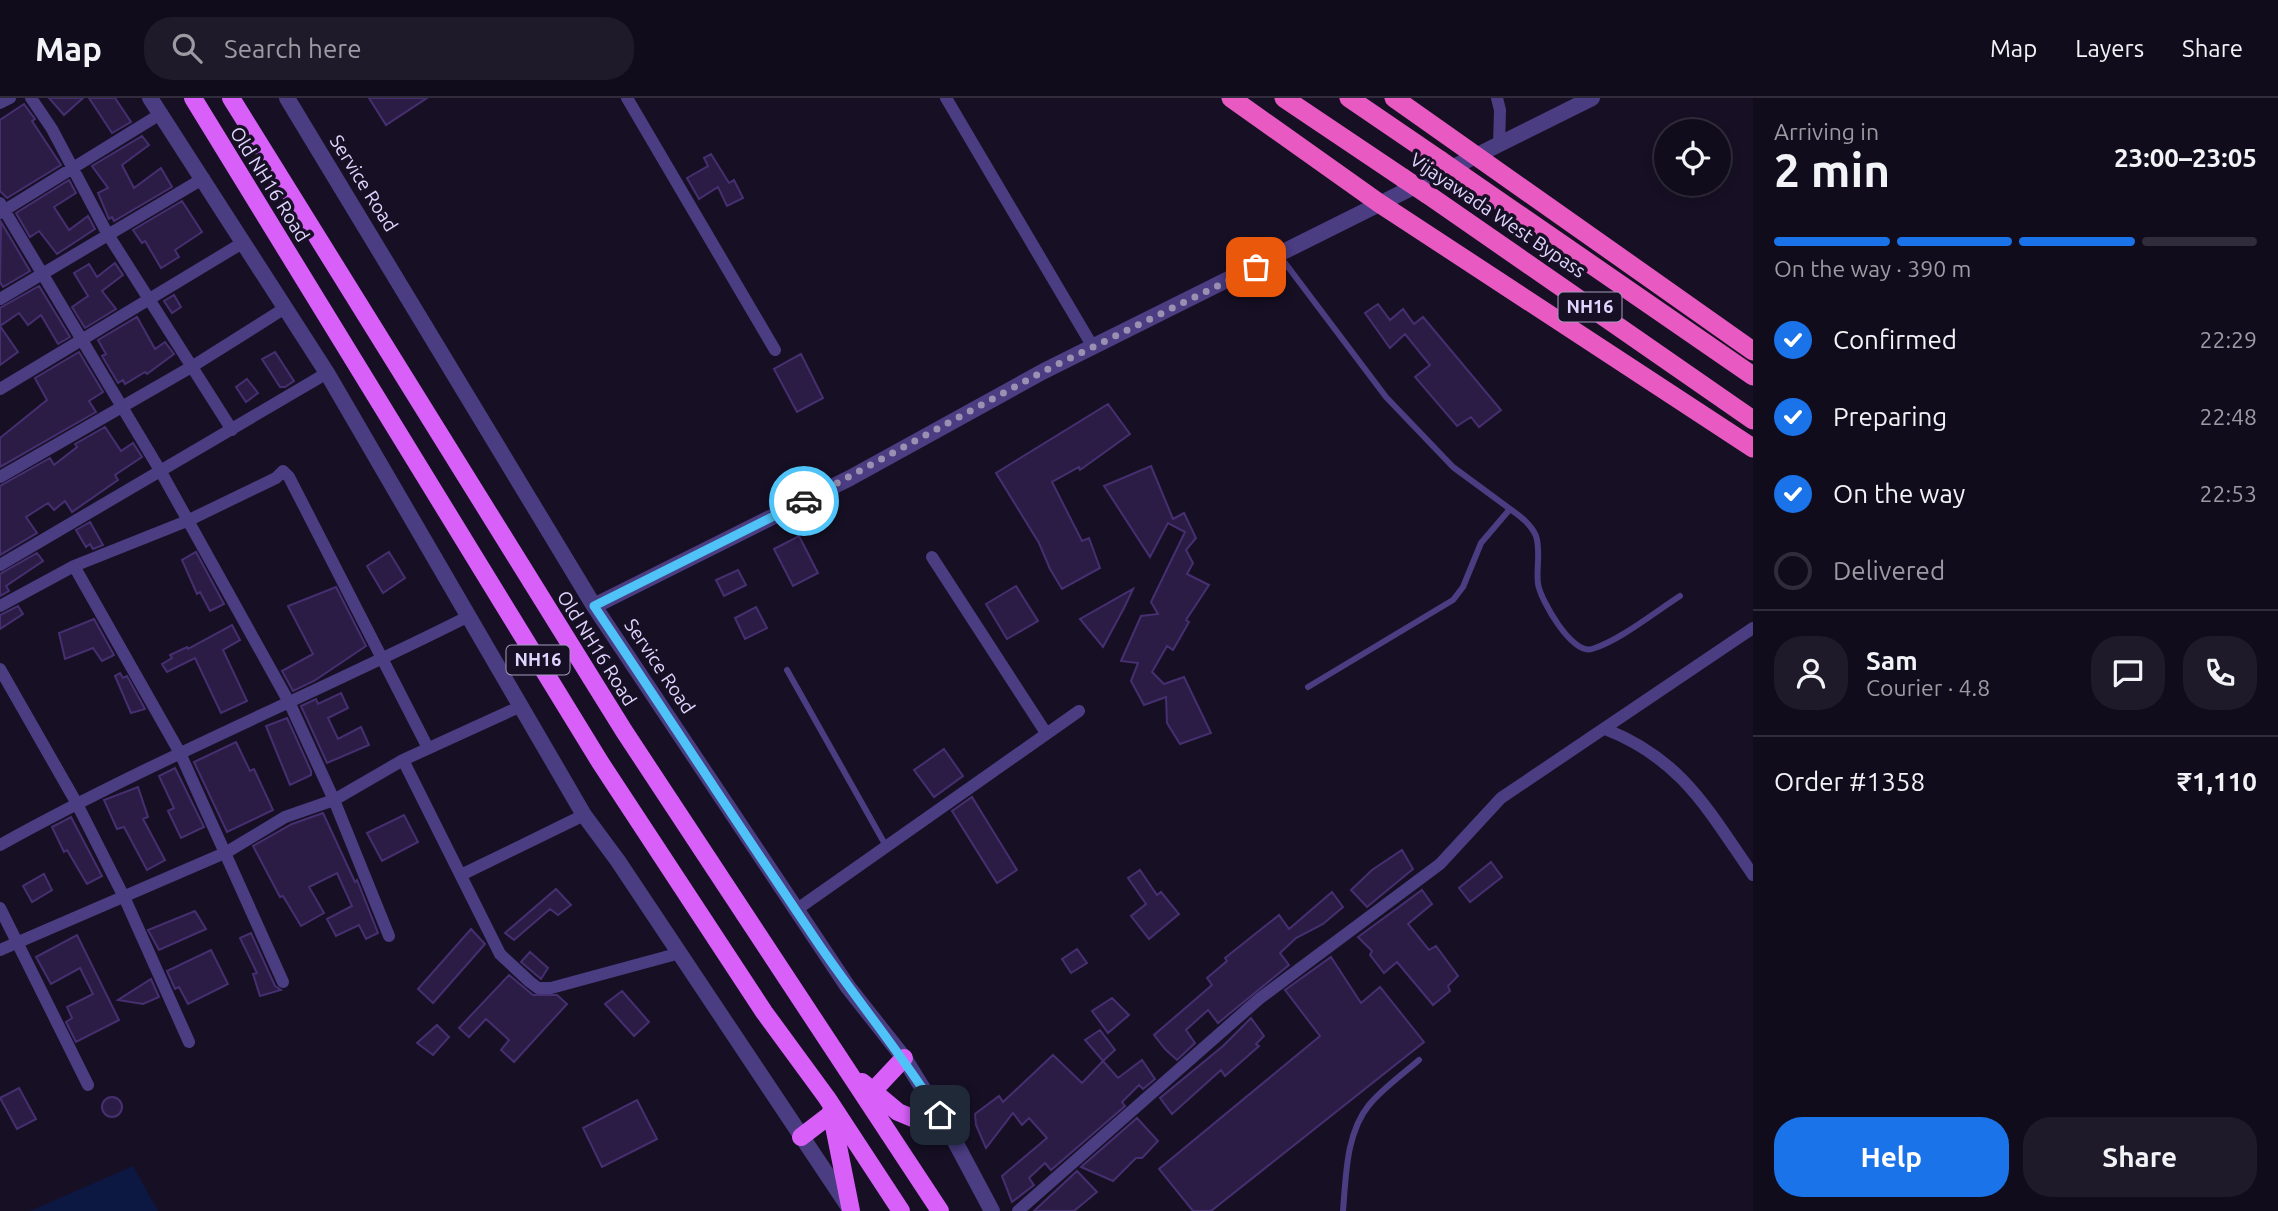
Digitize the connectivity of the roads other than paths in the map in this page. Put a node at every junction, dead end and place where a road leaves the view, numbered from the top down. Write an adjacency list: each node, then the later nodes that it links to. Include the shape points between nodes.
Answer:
1 (10, 98): 15 (street)
2 (31, 98): 19 (street)
3 (150, 98): 16 (street)
4 (193, 98): 88 (main road, Old NH16 Road / NH16, via 600,762)
5 (231, 98): 85 (main road, Old NH16 Road, via 624,731)
6 (287, 98): 51 (street, Service Road)
7 (627, 98): 32 (street)
8 (946, 98): 31 (street)
9 (1231, 98): 21 (highway)
10 (1284, 98): 39 (highway, Vijayawada West Bypass / NH16, bridge)
11 (1349, 98): 36 (highway, Vijayawada West Bypass / NH16, bridge)
12 (1394, 98): 18 (highway)
13 (1497, 98): 17 (street)
14 (1592, 98): 17 (street)
15 (0, 103)
16 (162, 113): 19 (street); 20 (street)
17 (1499, 145): 18 (street)
18 (1477, 156): 21 (street); 33 (highway)
19 (71, 166): 22 (street); 23 (street)
20 (204, 178): 23 (street); 24 (street)
21 (1380, 203): 25 (street); 41 (highway)
22 (2, 209): 26 (street)
23 (107, 233): 26 (street); 27 (street)
24 (244, 242): 27 (street); 29 (street)
25 (1279, 255): 31 (street); 44 (lane, via 1387,397 1453,467)
26 (44, 272): 28 (street); 30 (street)
27 (151, 298): 30 (street); 34 (street)
28 (0, 299)
29 (285, 308): 34 (street); 35 (street)
30 (82, 339): 37 (street); 38 (street)
31 (1093, 347): 51 (street, via 850,478)
32 (775, 349)
33 (1753, 351)
34 (193, 366): 38 (street); 40 (street)
35 (327, 373): 40 (street); 52 (street, via 410,510)
36 (1753, 376)
37 (0, 389)
38 (122, 405): 42 (street); 43 (street)
39 (1753, 420)
40 (232, 430): 42 (street)
41 (1753, 448)
42 (161, 472): 45 (street); 47 (street)
43 (0, 477)
44 (1510, 509): 49 (lane, via 1535,534 1541,593 1579,648 1590,650 1604,644); 57 (lane, via 1481,543 1453,600)
45 (187, 521): 48 (street); 54 (street, via 283,471); 58 (street)
46 (932, 557): 62 (street)
47 (0, 565)
48 (74, 566): 50 (street); 64 (street)
49 (1679, 596)
50 (0, 606)
51 (594, 606): 76 (street, Service Road)
52 (467, 617): 54 (street); 59 (street)
53 (1753, 628): 61 (street)
54 (382, 658): 58 (street); 63 (street)
55 (0, 670): 67 (street)
56 (787, 670): 70 (lane)
57 (1308, 687)
58 (290, 704): 64 (street); 66 (street)
59 (519, 707): 63 (street); 68 (street)
60 (1079, 712): 62 (street)
61 (1605, 729): 73 (street, via 1637,741 1665,762 1699,797); 95 (street, via 1501,798 1440,864 1259,999)
62 (1046, 733): 70 (street)
63 (428, 748): 65 (street)
64 (180, 753): 67 (street); 71 (street)
65 (403, 760): 66 (street); 72 (street)
66 (334, 800): 71 (street, via 285,817); 77 (street)
67 (76, 802): 69 (street); 74 (street)
68 (584, 815): 72 (street); 80 (street)
69 (0, 845)
70 (887, 847): 76 (street)
71 (227, 852): 74 (street); 81 (street)
72 (461, 875): 80 (street, via 500,954 537,988)
73 (1753, 875)
74 (125, 899): 78 (street); 82 (street)
75 (0, 908): 78 (street)
76 (796, 910): 83 (street, Service Road)
77 (388, 936)
78 (18, 942): 79 (street); 86 (street)
79 (0, 950)
80 (680, 953): 90 (street)
81 (283, 982)
82 (188, 1042)
83 (904, 1058): 87 (main road); 89 (street, Service Road)
84 (1419, 1060): 96 (lane, via 1360,1117 1347,1164)
85 (848, 1071): 87 (main road); 93 (main road, Old NH16 Road)
86 (88, 1085)
87 (873, 1091): 89 (main road, via 898,1112)
88 (829, 1106): 90 (main road); 91 (main road); 92 (main road, Old NH16 Road / NH16)
89 (951, 1134): 94 (street, Service Road)
90 (801, 1137): 91 (street)
91 (851, 1211)
92 (901, 1211)
93 (940, 1211)
94 (992, 1211)
95 (1017, 1211)
96 (1343, 1211)

